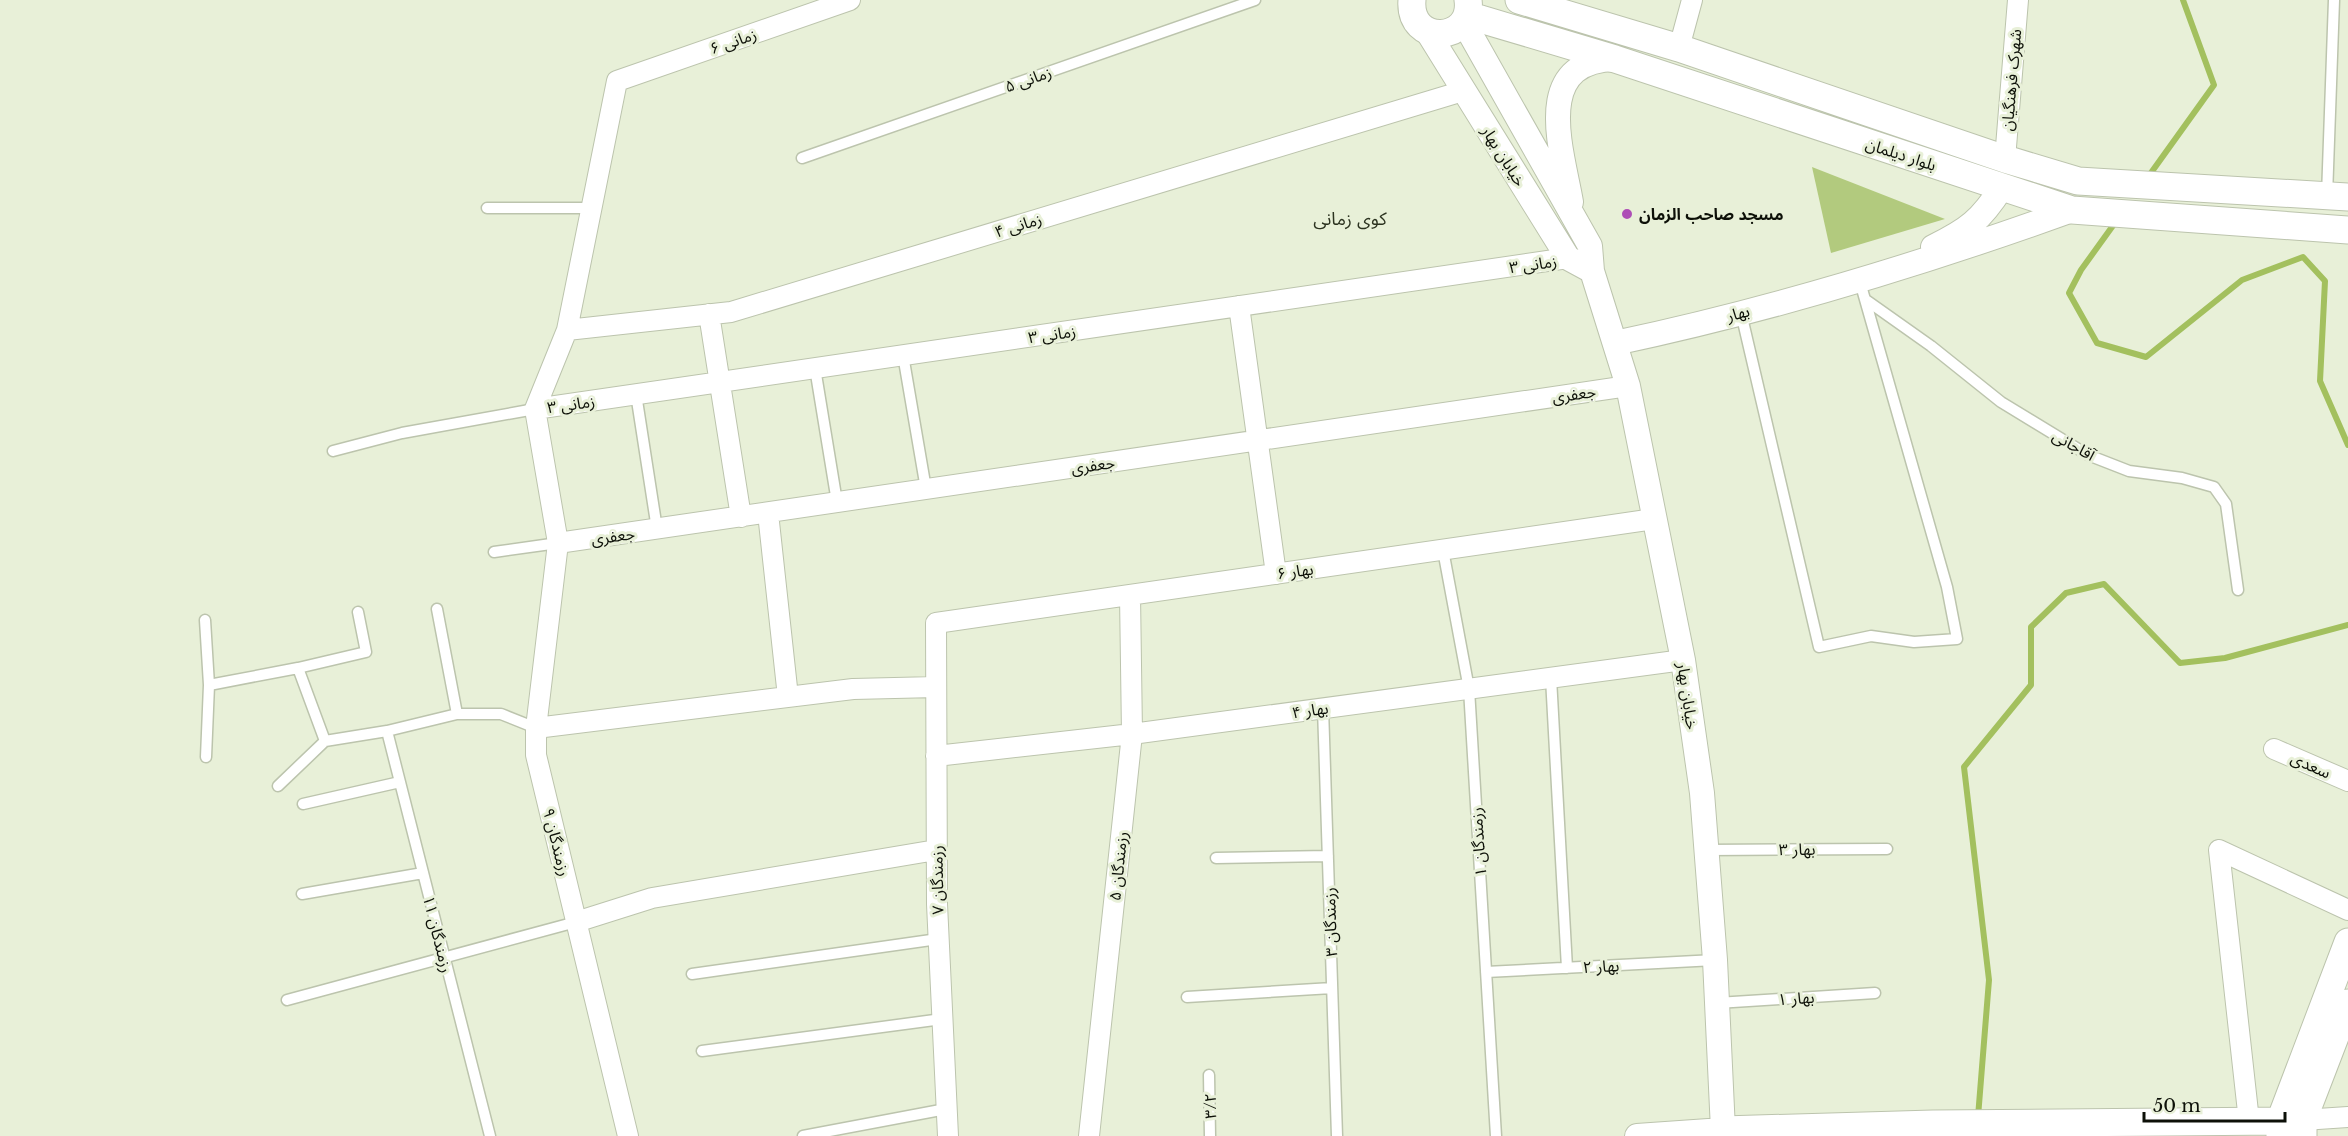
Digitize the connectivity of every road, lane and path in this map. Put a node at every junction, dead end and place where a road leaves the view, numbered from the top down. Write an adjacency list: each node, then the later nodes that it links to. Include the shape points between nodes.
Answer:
1 (850, 0): 18 (street, زمانی ۶, via 617,81)
2 (1255, 0): 13 (lane, زمانی ۵)
3 (1692, 0): 10 (street)
4 (2018, 0): 14 (street, شهرک فرهنگیان)
5 (2334, 0): 16 (lane)
6 (1532, 2): 10 (main road, بلوار دیلمان)
7 (1409, 3): 9 (main road)
8 (1466, 12): 9 (main road, via 1453,31); 11 (main road, بلوار دیلمان); 20 (street, خیابان بهار)
9 (1426, 31): 12 (street, خیابان بهار)
10 (1679, 48): 14 (main road, بلوار دیلمان)
11 (1615, 59): 15 (main road, بلوار دیلمان); 20 (street, via 1591,62 1581,68 1565,84 1557,104)
12 (1463, 90): 22 (street, خیابان بهار); 27 (street, زمانی ۴, via 731,312)
13 (802, 158)
14 (2005, 159): 15 (main road); 16 (main road, بلوار دیلمان, via 2078,181)
15 (2002, 187): 19 (main road, بلوار دیلمان); 24 (street, بهار, via 1970,228)
16 (2337, 197)
17 (487, 208): 18 (lane)
18 (592, 208): 28 (street)
19 (2078, 211): 21 (main road, بلوار دیلمان); 24 (street, بهار, via 1962,250)
20 (1574, 219): 23 (street, خیابان بهار, via 1590,246)
21 (2348, 230)
22 (1568, 258): 23 (street, خیابان بهار); 25 (street, زمانی ۳)
23 (1592, 271): 29 (street, خیابان بهار)
24 (1863, 291): 26 (street, بهار); 26 (lane, via 1947,587 1957,639 1914,642 1871,636 1819,647); 48 (lane, آقاجانی, via 2001,402 2088,455 2129,471 2214,487 2226,504)
25 (1239, 306): 30 (street, زمانی ۳); 36 (street)
26 (1741, 313): 29 (street, بهار)
27 (709, 314): 28 (street, زمانی ۴); 32 (street)
28 (567, 330): 35 (street)
29 (1615, 343): 33 (street, خیابان بهار)
30 (903, 355): 31 (street, زمانی ۳); 38 (lane)
31 (815, 368): 32 (street, زمانی ۳); 39 (lane)
32 (719, 382): 34 (street, زمانی ۳); 41 (street)
33 (1628, 386): 36 (street, جعفری); 42 (street, خیابان بهار)
34 (636, 394): 35 (street, زمانی ۳); 43 (lane)
35 (535, 409): 37 (lane, via 402,433); 44 (street, رزمندگان ۹)
36 (1258, 441): 38 (street, جعفری); 47 (street)
37 (333, 451)
38 (926, 489): 39 (street, جعفری)
39 (837, 502): 40 (street, جعفری)
40 (768, 513): 41 (street, جعفری); 60 (street)
41 (741, 517): 43 (street, جعفری)
42 (1654, 519): 45 (street, بهار ۶); 54 (street, خیابان بهار)
43 (657, 529): 44 (street, جعفری)
44 (558, 543): 46 (lane); 63 (street, رزمندگان ۹)
45 (1443, 550): 47 (street, بهار ۶); 59 (lane, رزمندگان ۱)
46 (494, 552)
47 (1276, 574): 49 (street, بهار ۶)
48 (2238, 590)
49 (1130, 595): 53 (street, بهار ۶); 65 (street, رزمندگان ۵)
50 (437, 609): 62 (lane)
51 (358, 612): 55 (lane, via 366,652)
52 (205, 620): 57 (lane)
53 (936, 623): 58 (street, رزمندگان ۷)
54 (1683, 660): 56 (street, بهار ۴); 76 (street, خیابان بهار)
55 (298, 668): 57 (lane); 66 (lane)
56 (1551, 678): 59 (street, بهار ۴); 87 (lane)
57 (209, 685): 69 (lane)
58 (936, 687): 60 (street); 68 (street, رزمندگان ۷)
59 (1469, 689): 61 (street, بهار ۴); 88 (lane, رزمندگان ۱)
60 (788, 697): 63 (street)
61 (1323, 708): 65 (street, بهار ۴); 77 (lane, رزمندگان ۳)
62 (457, 714): 63 (lane, via 501,714); 64 (lane)
63 (536, 728): 82 (street, رزمندگان ۹, via 536,755)
64 (387, 731): 66 (lane); 71 (lane, رزمندگان ۱۱)
65 (1132, 734): 68 (street, بهار ۴); 108 (street, رزمندگان ۵)
66 (325, 741): 72 (lane)
67 (2274, 749): 70 (street, سعدی)
68 (936, 756): 75 (street, رزمندگان ۷)
69 (206, 757)
70 (2348, 781)
71 (400, 782): 73 (lane); 79 (lane, رزمندگان ۱۱)
72 (278, 786)
73 (303, 804)
74 (1887, 849): 76 (lane, بهار ۳)
75 (936, 850): 82 (street, via 652,898); 83 (street, رزمندگان ۷)
76 (1706, 850): 86 (street, خیابان بهار)
77 (1328, 856): 78 (lane); 90 (lane, رزمندگان ۳)
78 (1216, 858)
79 (423, 873): 80 (lane); 85 (lane, رزمندگان ۱۱)
80 (302, 894)
81 (2348, 909): 101 (street, via 2219,850)
82 (576, 922): 85 (lane); 105 (street, رزمندگان ۹)
83 (938, 939): 89 (lane); 96 (street, رزمندگان ۷)
84 (2348, 942): 102 (main road)
85 (444, 958): 93 (lane); 104 (lane, رزمندگان ۱۱)
86 (1715, 960): 87 (lane, بهار ۲); 94 (street, خیابان بهار)
87 (1567, 968): 88 (lane, بهار ۲)
88 (1486, 972): 111 (lane, رزمندگان ۱)
89 (692, 974)
90 (1332, 988): 92 (lane); 110 (lane, رزمندگان ۳)
91 (1875, 993): 94 (lane, بهار ۱)
92 (1187, 997)
93 (287, 1000)
94 (1717, 1003): 103 (street, خیابان بهار)
95 (2348, 1003): 102 (main road)
96 (942, 1019): 97 (lane); 99 (street, رزمندگان ۷)
97 (702, 1051)
98 (1209, 1075): 109 (lane, ۳/۲)
99 (946, 1109): 106 (lane); 107 (street, رزمندگان ۷)
100 (2348, 1117): 102 (street)
101 (2249, 1121): 102 (main road); 103 (main road)
102 (2292, 1128)
103 (1723, 1130): 112 (street)
104 (490, 1136)
105 (628, 1136)
106 (803, 1136)
107 (948, 1136)
108 (1089, 1136)
109 (1210, 1136)
110 (1337, 1136)
111 (1496, 1136)
112 (1637, 1136)

